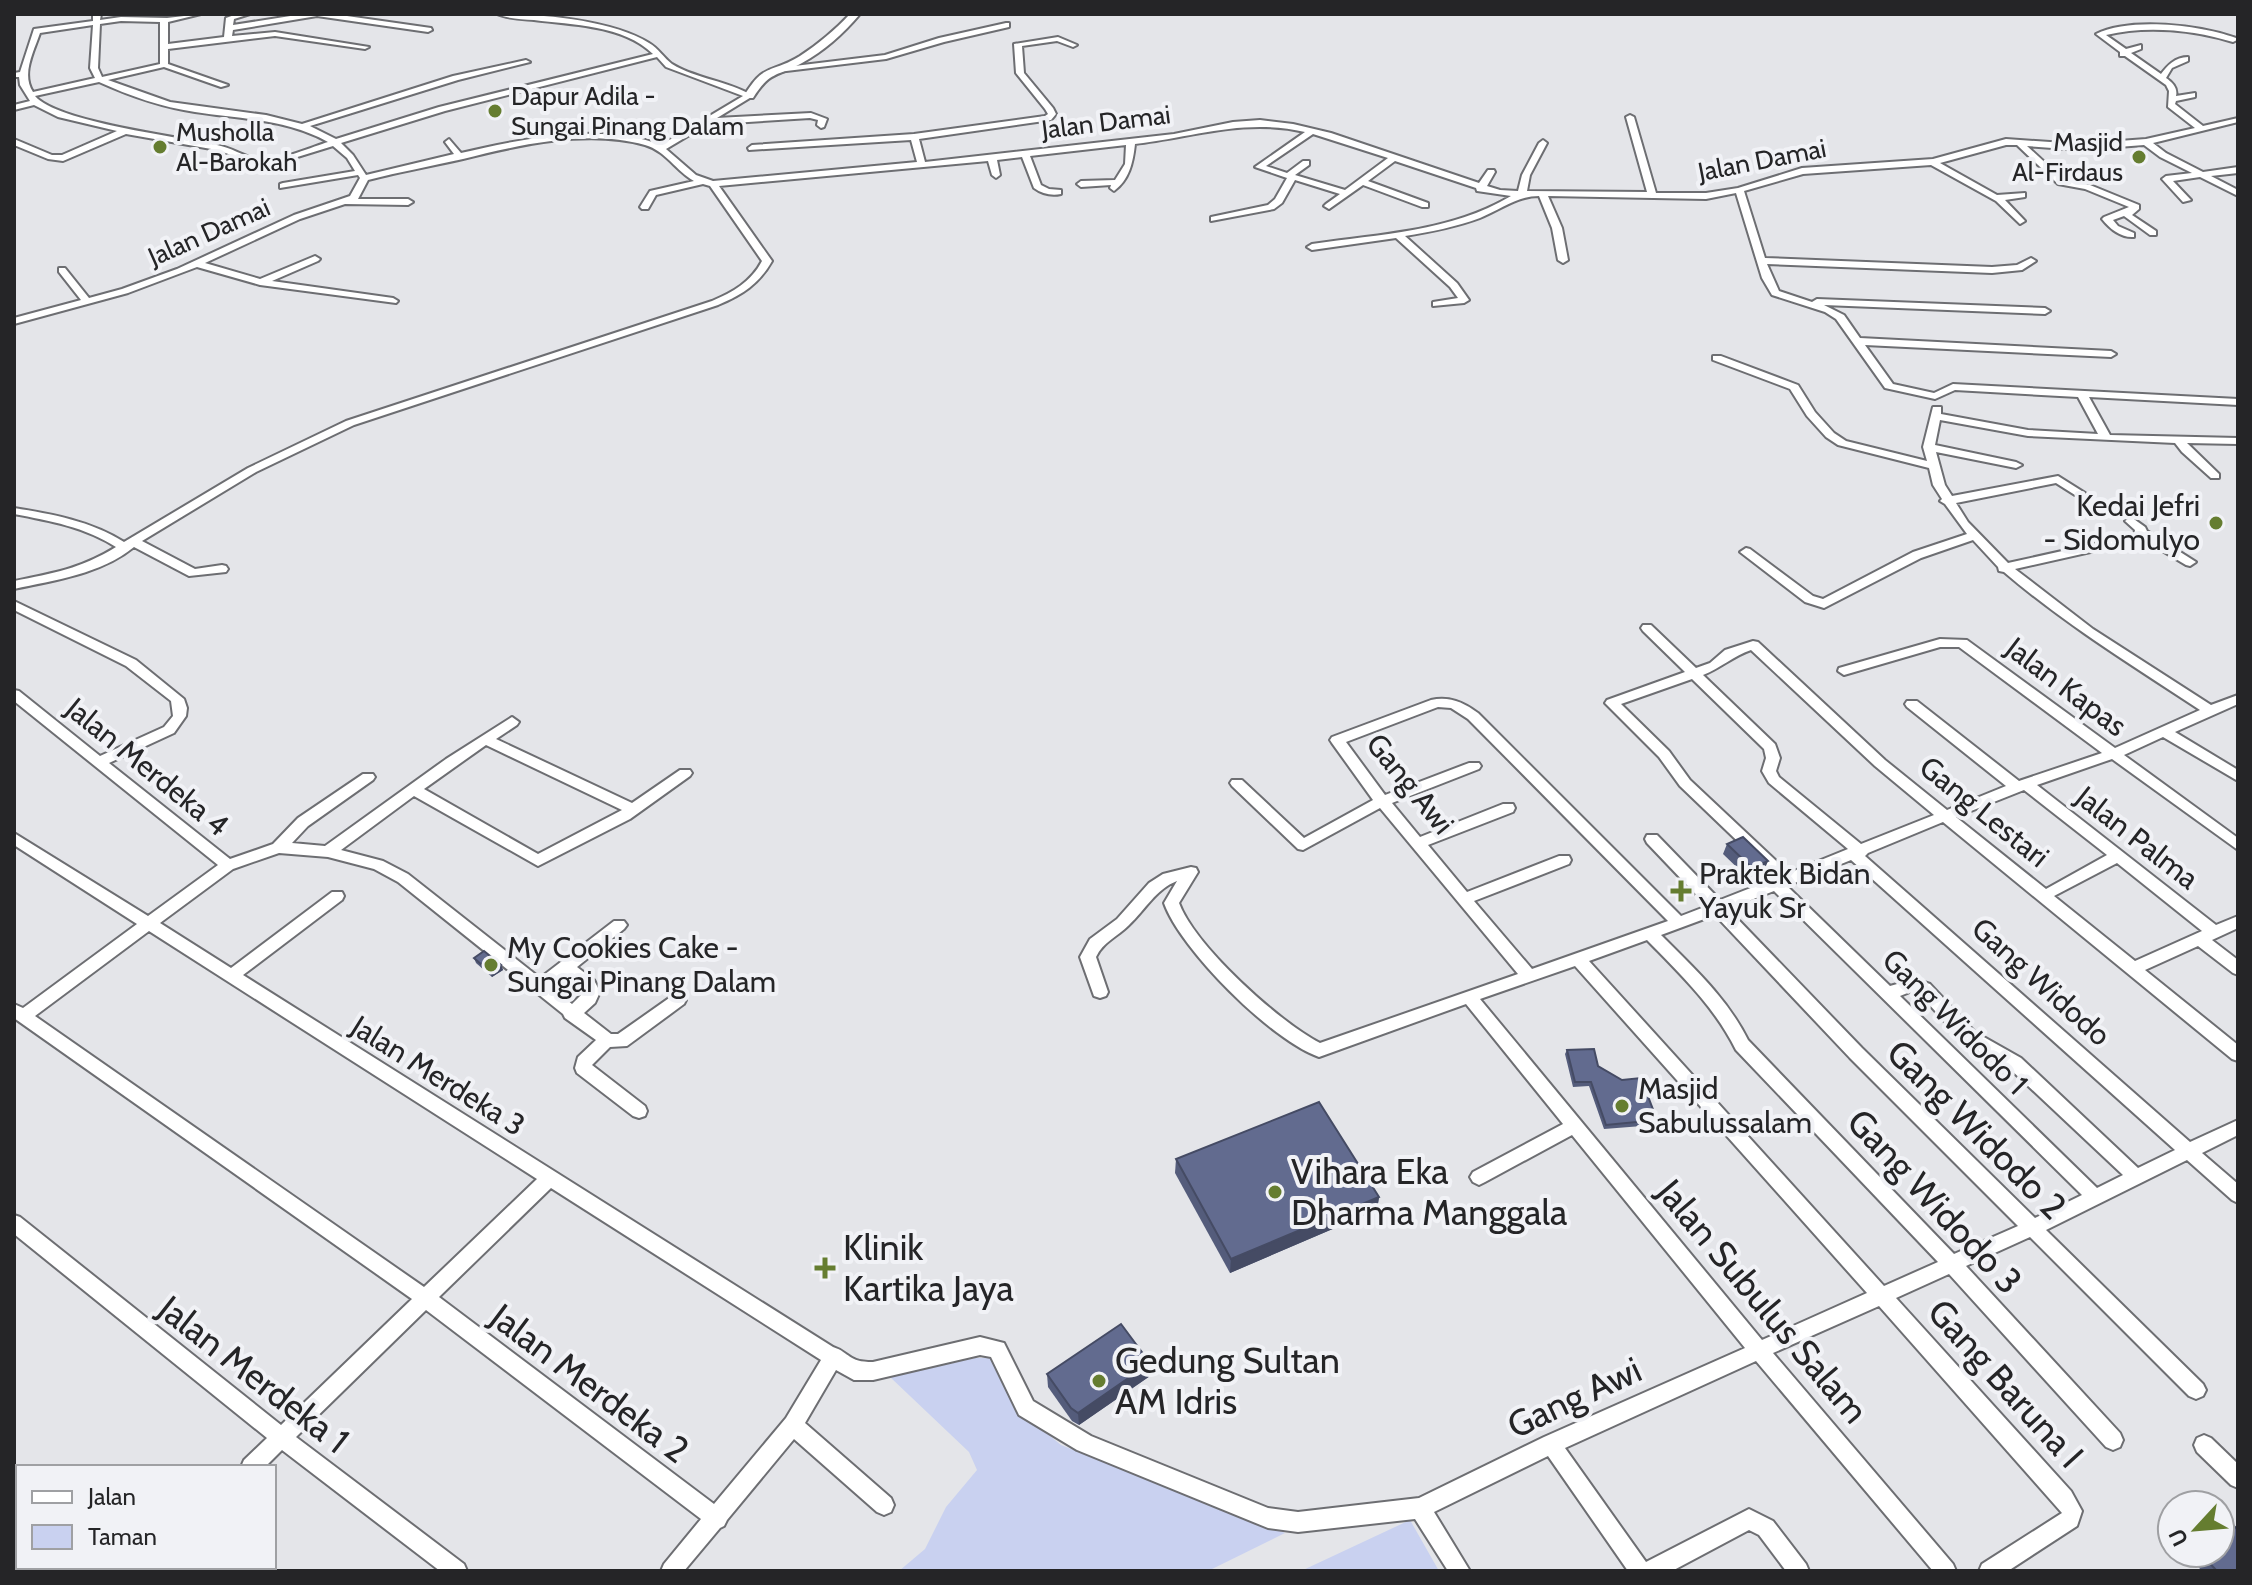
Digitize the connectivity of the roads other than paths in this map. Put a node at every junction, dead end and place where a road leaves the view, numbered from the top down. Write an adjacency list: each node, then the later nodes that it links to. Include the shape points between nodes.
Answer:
1 (136, 14): 8 (street)
2 (197, 14): 9 (street)
3 (246, 14): 11 (street, via 230,18)
4 (501, 14): 6 (street)
5 (855, 14): 24 (street, via 800,60)
6 (518, 15): 20 (street, via 612,30 640,40)
7 (97, 18): 8 (street); 25 (street, via 37,31); 27 (street, via 94,68)
8 (121, 19): 9 (street)
9 (165, 20): 16 (street)
10 (1006, 25): 24 (street, via 886,57)
11 (229, 28): 12 (street, via 317,14); 13 (street)
12 (428, 30)
13 (228, 39): 16 (street); 17 (street, via 275,34)
14 (2233, 40): 19 (street, via 2201,30 2100,34)
15 (1073, 45): 42 (street, via 1058,39 1018,44 1018,69 1049,108 1048,118)
16 (163, 47): 23 (street)
17 (365, 47)
18 (2138, 47): 19 (street)
19 (2123, 54): 26 (street)
20 (657, 55): 32 (street); 49 (street, via 455,105)
21 (2185, 59): 26 (street)
22 (526, 62): 37 (street)
23 (164, 65): 27 (street); 28 (street)
24 (778, 70): 32 (street, via 760,77)
25 (18, 74): 30 (street)
26 (2159, 78): 31 (street, via 2173,91)
27 (99, 79): 30 (street); 37 (street, via 170,105)
28 (224, 85)
29 (2192, 95): 31 (street)
30 (32, 98): 33 (street); 40 (street, via 76,120)
31 (2172, 99): 39 (street, via 2171,105)
32 (745, 100): 36 (street)
33 (14, 108)
34 (1630, 117): 76 (street)
35 (2238, 120): 39 (street, Jalan Damai)
36 (709, 122): 38 (street, via 811,115 821,117); 51 (street)
37 (305, 125): 49 (street)
38 (821, 125)
39 (2202, 129): 47 (street, Jalan Damai)
40 (126, 131): 44 (street, via 63,158); 49 (street, via 219,148 265,164)
41 (1312, 131): 43 (street, Jalan Damai, via 1246,124); 55 (street, Jalan Damai); 64 (street, via 1259,165)
42 (914, 137): 50 (street); 58 (street)
43 (1131, 141): 52 (street, Jalan Damai); 67 (street, via 1129,164 1117,185)
44 (14, 142)
45 (449, 142): 53 (street)
46 (2018, 142): 47 (street, Jalan Damai, via 2079,147); 56 (street, Jalan Damai); 85 (street, via 2057,180 2136,207)
47 (2146, 142): 63 (street)
48 (1543, 143): 73 (street)
49 (336, 144): 61 (street)
50 (752, 148)
51 (660, 149): 53 (street, via 612,138 564,139); 66 (street, via 691,178)
52 (1025, 154): 54 (street, Jalan Damai); 71 (street, via 1038,189)
53 (460, 157): 61 (street)
54 (992, 158): 58 (street, Jalan Damai); 62 (street)
55 (1392, 159): 65 (street); 69 (street, Jalan Damai)
56 (1933, 162): 70 (street, Jalan Damai, via 1802,171); 78 (street)
57 (1306, 163): 64 (street)
58 (922, 165): 66 (street, Jalan Damai)
59 (2238, 170): 63 (street)
60 (1491, 172): 69 (street)
61 (363, 175): 68 (street); 80 (street, Jalan Damai, via 357,196)
62 (996, 175)
63 (2204, 176): 74 (street); 79 (street, via 2165,180)
64 (1290, 177): 72 (street); 86 (street, via 1271,207)
65 (1360, 181): 72 (street); 82 (street)
66 (707, 183): 84 (street, Jalan Damai, via 683,193 649,196); 125 (street, via 757,241 767,261 759,277 741,291 350,423 252,470)
67 (1081, 184)
68 (283, 186)
69 (1480, 189): 73 (street, Jalan Damai)
70 (1739, 190): 76 (street, Jalan Damai, via 1706,196); 94 (street)
71 (1058, 192)
72 (1346, 193): 83 (street)
73 (1522, 193): 75 (street, Jalan Damai); 88 (street, via 1464,221)
74 (2238, 193)
75 (1542, 194): 76 (street, Jalan Damai); 93 (street)
76 (1652, 195)
77 (2022, 195): 78 (street)
78 (1999, 198): 87 (street)
79 (2186, 200)
80 (340, 202): 81 (street); 96 (street, Jalan Damai)
81 (408, 202)
82 (1425, 205)
83 (1329, 206)
84 (645, 207)
85 (2127, 212): 89 (street); 90 (street, via 2107,219)
86 (1214, 219)
87 (2020, 221)
88 (1396, 233): 91 (street); 102 (street, via 1464,300)
89 (2153, 233)
90 (2131, 235)
91 (1312, 247)
92 (315, 259): 98 (street)
93 (1563, 260)
94 (1762, 261): 95 (street, via 1992,270 2019,268); 101 (street, via 1775,293)
95 (2031, 261)
96 (197, 264): 98 (street); 99 (street, Jalan Damai)
97 (62, 270): 99 (street)
98 (260, 282): 100 (street)
99 (87, 301): 104 (street, Jalan Damai)
100 (393, 301)
101 (1808, 303): 103 (street); 105 (street, via 1840,317)
102 (1436, 304)
103 (2045, 311)
104 (14, 321)
105 (1856, 341): 106 (street); 109 (street, via 1889,386)
106 (2111, 354)
107 (1717, 358): 116 (street, via 1794,387 1811,414 1842,443)
108 (2082, 394): 109 (street, via 1953,387); 110 (street); 112 (street)
109 (1935, 396): 111 (street)
110 (2238, 402)
111 (1937, 416): 112 (street, via 2006,431); 115 (street)
112 (2106, 438): 113 (street)
113 (2179, 440): 114 (street); 118 (street)
114 (2238, 441)
115 (1929, 447): 116 (street); 117 (street)
116 (1930, 465): 120 (street)
117 (2016, 465)
118 (2215, 476)
119 (2079, 493): 120 (street, via 2058,479)
120 (1946, 501): 124 (street)
121 (14, 511): 125 (street, via 83,525)
122 (2131, 521): 123 (street)
123 (2143, 534): 127 (street); 128 (street)
124 (1974, 536): 126 (street, via 1917,555 1824,604 1809,599); 128 (street)
125 (130, 545): 129 (street, via 193,573); 130 (street, via 73,573)
126 (1746, 552)
127 (2190, 562)
128 (2003, 568): 138 (street)
129 (222, 569)
130 (14, 585)
131 (14, 605): 143 (street, via 131,663 181,706 178,722 169,730)
132 (1647, 628): 133 (street, Gang Widodo)
133 (1693, 671): 154 (street, Gang Lestari, via 1715,666 1730,653 1753,645); 161 (street, Gang Widodo, via 1770,747 1774,780); 165 (street, Gang Widodo 1, via 1612,703)
134 (1844, 671): 142 (street, Jalan Kapas, via 1940,643 1962,643)
135 (14, 694): 143 (street, Jalan Merdeka 4)
136 (2238, 699): 138 (street)
137 (1912, 704): 149 (street, Jalan Palma)
138 (2212, 712): 140 (street)
139 (512, 722): 141 (street)
140 (2165, 732): 142 (street); 146 (street)
141 (485, 739): 150 (street); 153 (street)
142 (2113, 754): 149 (street); 158 (street, Jalan Kapas)
143 (99, 762): 164 (street, Jalan Merdeka 4)
144 (1474, 766): 151 (street)
145 (685, 773): 153 (street)
146 (2238, 776)
147 (368, 777): 159 (street, via 303,822)
148 (1237, 783): 151 (street, via 1303,845)
149 (2021, 786): 154 (street); 162 (street, Jalan Palma)
150 (415, 790): 153 (street, via 538,861); 160 (street)
151 (1382, 801): 157 (street, Gang Awi); 171 (street, Gang Awi, via 1339,739 1436,703 1457,705)
152 (1508, 808): 157 (street)
153 (633, 809)
154 (1946, 818): 161 (street); 178 (street, Gang Lestari)
155 (14, 838): 172 (street, Jalan Merdeka 3)
156 (1652, 839): 169 (street, Gang Widodo 2)
157 (1419, 843): 168 (street, Gang Awi)
158 (2238, 845)
159 (278, 848): 160 (street, Jalan Merdeka 4); 164 (street, Jalan Merdeka 4)
160 (328, 852): 182 (street, Jalan Merdeka 4, via 358,857 403,878)
161 (1858, 854): 165 (street); 194 (street, Gang Widodo)
162 (2116, 857): 166 (street); 175 (street, Jalan Palma)
163 (1564, 860): 168 (street)
164 (228, 865): 172 (street)
165 (1783, 883): 169 (street); 184 (street, Gang Widodo 1)
166 (2052, 891)
167 (337, 896): 180 (street)
168 (1466, 898): 181 (street, Gang Awi)
169 (1718, 908): 171 (street); 201 (street, Gang Widodo 2)
170 (2238, 922): 175 (street)
171 (1679, 923): 174 (street)
172 (147, 924): 180 (street, Jalan Merdeka 3); 187 (street)
173 (619, 925): 177 (street)
174 (1650, 934): 176 (street); 202 (street, Gang Widodo 3, via 1710,995 1742,1045)
175 (2208, 936): 178 (street); 179 (street, Jalan Palma)
176 (1579, 960): 181 (street); 203 (street)
177 (566, 967): 182 (street); 188 (street, via 592,992)
178 (2132, 969): 190 (street, Gang Lestari)
179 (2238, 969)
180 (230, 977): 197 (street, Jalan Merdeka 3)
181 (1530, 977): 185 (street)
182 (539, 988): 188 (street, Jalan Merdeka 4)
183 (1100, 992): 185 (street, via 1088,957 1092,947 1160,882 1191,872 1171,903 1177,921 1229,978 1312,1048 1330,1047)
184 (1888, 994): 196 (street, via 1909,986 1924,988 1969,1037 2015,1063); 199 (street, Gang Widodo 1)
185 (1470, 998): 192 (street, Jalan Subulus Salam)
186 (678, 1000): 189 (street, via 621,1041)
187 (19, 1013): 204 (street, Jalan Merdeka 2)
188 (571, 1014): 189 (street, Jalan Merdeka 4)
189 (607, 1040): 191 (street, via 583,1068)
190 (2238, 1054)
191 (639, 1111)
192 (1574, 1126): 195 (street); 205 (street, Jalan Subulus Salam)
193 (2238, 1127): 194 (street, Gang Awi)
194 (2189, 1153): 196 (street, Gang Awi); 198 (street)
195 (1479, 1177)
196 (2136, 1177): 199 (street, Gang Awi)
197 (548, 1179): 204 (street); 206 (street, Jalan Merdeka 3)
198 (2238, 1195)
199 (2095, 1197): 201 (street, Gang Awi)
200 (14, 1223): 209 (street, Jalan Merdeka 1)
201 (2032, 1228): 202 (street, Gang Awi); 207 (street, Gang Widodo 2)
202 (1952, 1264): 203 (street, Gang Awi); 210 (street, Gang Widodo 3)
203 (1882, 1296): 205 (street, Gang Awi); 225 (street, Gang Baruna I, via 2072,1511 2066,1523)
204 (425, 1298): 209 (street); 217 (street, Jalan Merdeka 2)
205 (1759, 1351): 211 (street, Gang Awi); 224 (street, Jalan Subulus Salam)
206 (834, 1356): 208 (street); 216 (street, Gang Awi, via 854,1371 873,1371 980,1346 997,1349 1026,1408 1084,1443 1268,1518 1298,1522)
207 (2196, 1390)
208 (793, 1425): 215 (street); 217 (street)
209 (282, 1438): 213 (street); 218 (street, Jalan Merdeka 1)
210 (2113, 1440)
211 (1551, 1444): 216 (street, Gang Awi); 221 (street)
212 (2204, 1445): 214 (street)
213 (253, 1465)
214 (2238, 1478)
215 (884, 1505)
216 (1420, 1508): 220 (street)
217 (717, 1519): 219 (street)
218 (457, 1571)
219 (671, 1571)
220 (1460, 1571)
221 (1640, 1571)
222 (1651, 1571): 223 (street, via 1749,1519 1766,1528)
223 (1799, 1571)
224 (1946, 1571)
225 (1989, 1571)

